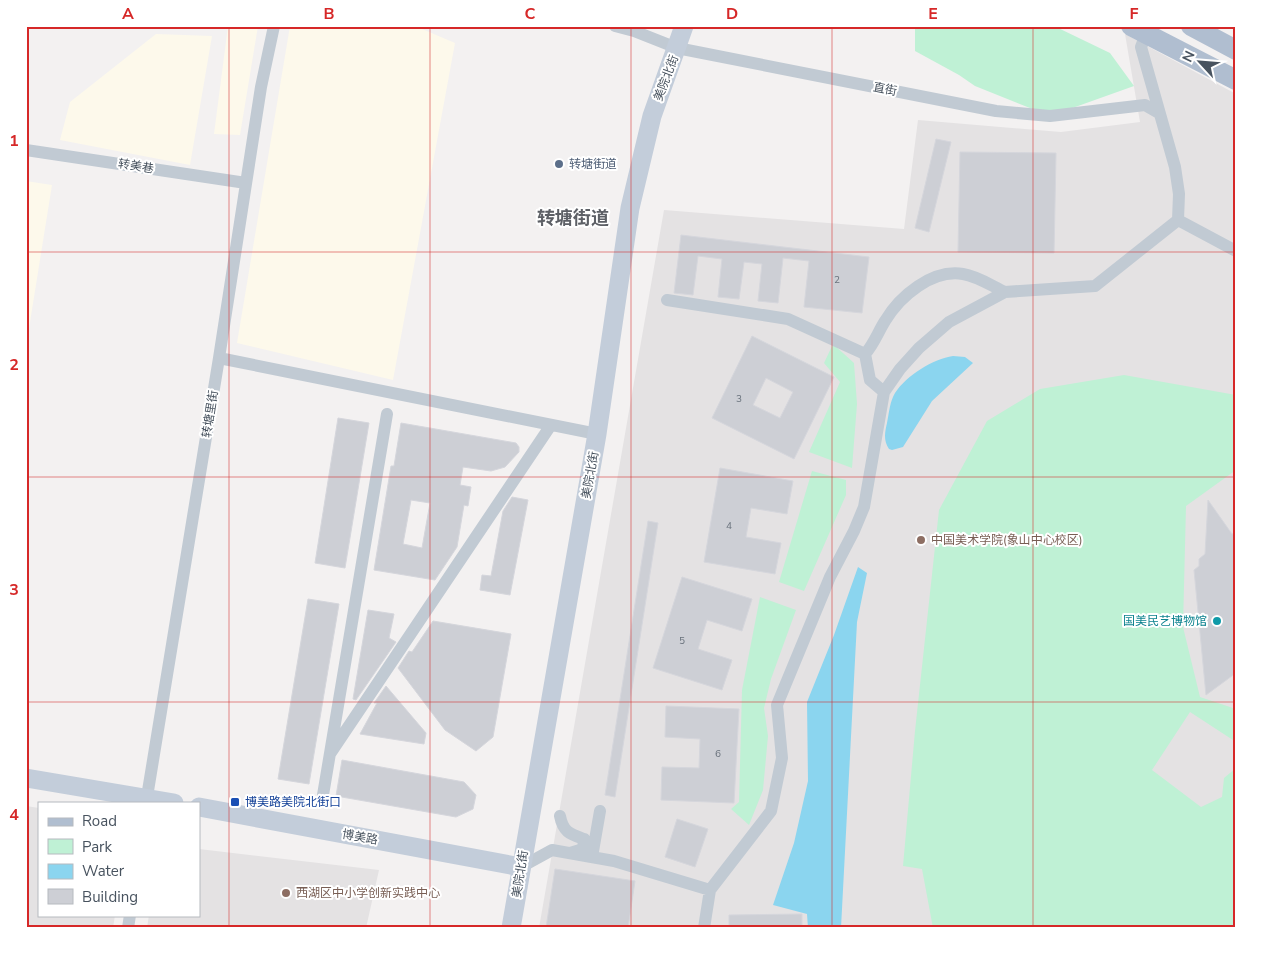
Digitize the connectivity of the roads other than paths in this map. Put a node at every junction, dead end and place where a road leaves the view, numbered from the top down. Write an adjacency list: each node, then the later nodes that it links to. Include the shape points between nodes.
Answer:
1 (274, 26): 11 (street, 转塘里街)
2 (615, 26): 6 (street, 直街)
3 (684, 26): 6 (street, 美院北街)
4 (1190, 26): 7 (main road)
5 (1138, 30): 8 (main road); 9 (street)
6 (677, 48): 9 (street, 直街, via 996,111 1050,116 1145,105); 21 (street, 美院北街, via 652,116 630,208)
7 (1236, 50)
8 (1236, 80)
9 (1159, 113): 12 (street, via 1179,194)
10 (26, 150): 11 (street, 转美巷)
11 (246, 183): 17 (street, 转塘里街)
12 (1178, 220): 13 (street); 14 (street, via 1095,286)
13 (1233, 249)
14 (1006, 292): 16 (street, via 963,274 945,274 916,286 885,320); 18 (street, via 949,322 910,358)
15 (667, 300): 16 (street, via 788,319)
16 (865, 354): 18 (street, via 870,380)
17 (219, 358): 20 (street); 25 (street, 转塘里街)
18 (884, 392): 33 (street, via 864,507 830,577 777,705 782,758 771,811)
19 (387, 414): 22 (street)
20 (551, 425): 21 (street); 22 (street)
21 (597, 434): 32 (street, 美院北街)
22 (330, 754): 24 (street)
23 (26, 778): 25 (street)
24 (323, 795)
25 (146, 800): 26 (street)
26 (165, 802)
27 (200, 807): 32 (street, 博美路)
28 (600, 811): 31 (street)
29 (560, 816): 30 (street, via 562,826 570,834 584,839 583,849)
30 (570, 853): 31 (street); 32 (street, via 552,850)
31 (592, 857): 33 (street)
32 (521, 867): 34 (street, 美院北街)
33 (710, 890): 35 (street)
34 (511, 928)
35 (704, 928)

